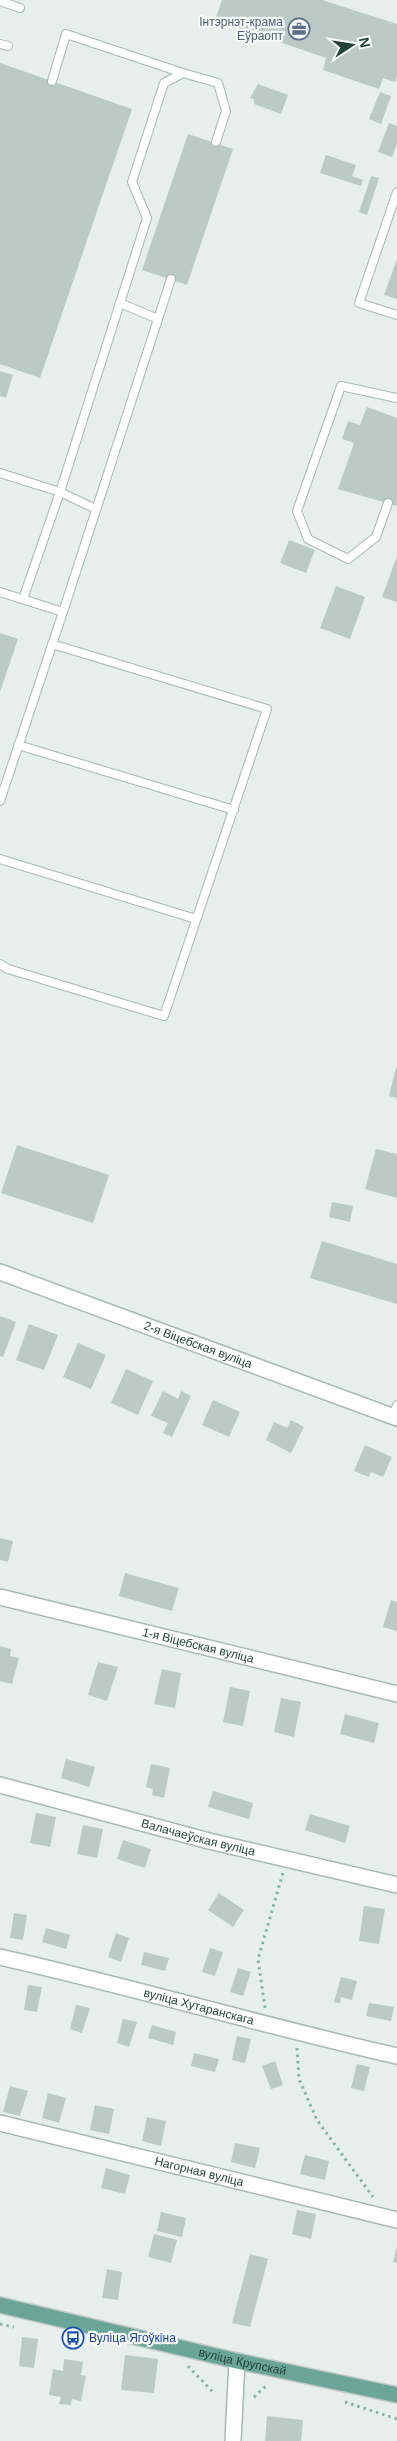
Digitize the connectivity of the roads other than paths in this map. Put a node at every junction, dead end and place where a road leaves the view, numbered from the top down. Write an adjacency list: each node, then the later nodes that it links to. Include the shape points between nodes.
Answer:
1 (0, 1): 2 (lane)
2 (20, 8)
3 (183, 73): 4 (lane, via 66,34); 5 (lane, via 218,83 226,111); 8 (lane, via 164,83 132,182 147,218)
4 (52, 81)
5 (216, 142)
6 (397, 192): 9 (lane, via 359,303)
7 (171, 280): 10 (lane)
8 (120, 303): 10 (lane); 13 (lane)
9 (397, 315)
10 (158, 319): 15 (lane)
11 (397, 398): 14 (lane, via 341,386 297,511 308,539 348,559 376,537)
12 (0, 473): 13 (lane)
13 (60, 492): 15 (lane); 17 (lane)
14 (388, 504)
15 (96, 509): 18 (lane)
16 (0, 592): 17 (lane)
17 (23, 599): 18 (lane)
18 (62, 612): 19 (lane)
19 (52, 644): 20 (lane); 22 (lane, via 267,709)
20 (18, 745): 21 (lane); 22 (lane)
21 (0, 801)
22 (234, 810): 24 (lane)
23 (0, 858): 24 (lane)
24 (196, 919): 25 (lane, via 164,1016)
25 (0, 964)
26 (0, 1272): 27 (street, 2-я Віцебская вуліца)
27 (396, 1413)
28 (0, 1597): 29 (street, 1-я Віцебская вуліца)
29 (397, 1694)
30 (0, 1785): 31 (street, Валачаеўская вуліца, via 209,1841)
31 (397, 1885)
32 (0, 1958): 33 (street, вуліца Хутаранскага, via 129,1987 229,2016)
33 (397, 2056)
34 (0, 2123): 35 (street, Нагорная вуліца)
35 (397, 2220)
36 (0, 2305): 37 (main road, вуліца Крупскай)
37 (236, 2361): 38 (main road, вуліца Крупскай); 39 (street)
38 (397, 2395)
39 (233, 2441)

